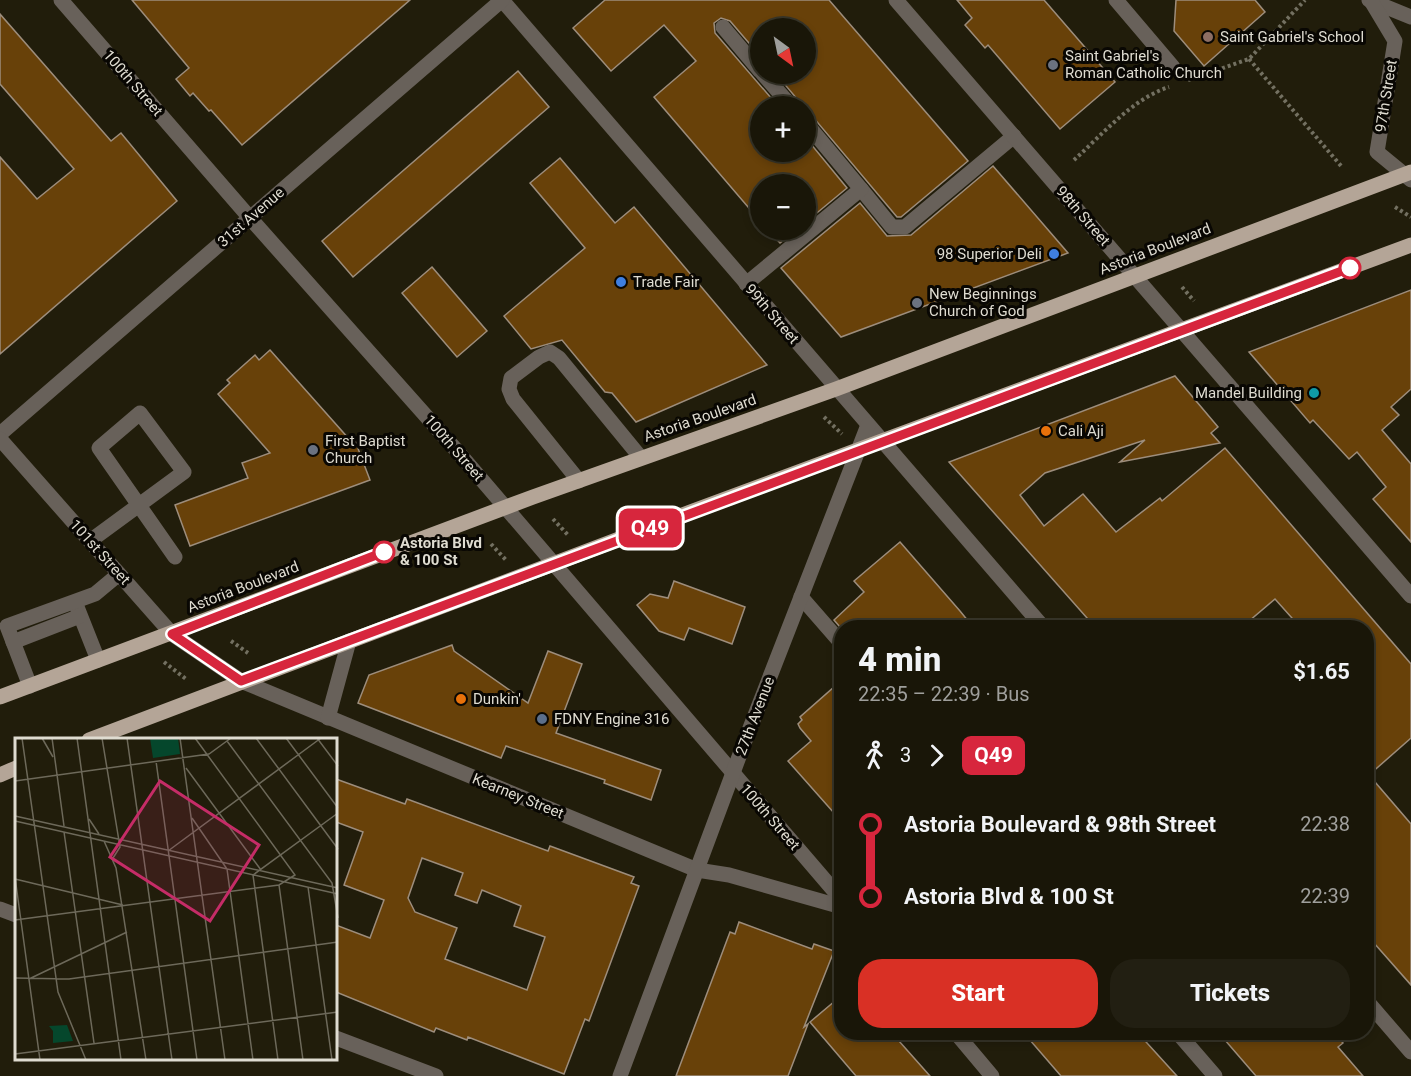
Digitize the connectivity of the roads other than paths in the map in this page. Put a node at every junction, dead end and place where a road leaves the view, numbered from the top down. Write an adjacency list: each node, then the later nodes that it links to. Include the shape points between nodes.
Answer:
1 (61, 0): 16 (street, 100th Street)
2 (502, 0): 16 (street, 31st Avenue); 19 (street, 99th Street)
3 (896, 0): 13 (street, 98th Street)
4 (1116, 0): 9 (street)
5 (1370, 1): 6 (street, 97th Street); 14 (street, 97th Street, via 1395,41 1377,152)
6 (1411, 17)
7 (723, 27): 8 (street)
8 (750, 58)
9 (1173, 67)
10 (772, 84): 11 (street)
11 (782, 96)
12 (816, 135): 15 (street)
13 (1014, 136): 15 (street, via 905,227 892,226); 18 (street, 98th Street)
14 (1409, 176): 18 (main road, Astoria Boulevard)
15 (861, 189): 19 (street)
16 (250, 218): 23 (street, 31st Avenue); 30 (street, 100th Street)
17 (1411, 245): 20 (main road)
18 (1135, 277): 20 (street, 98th Street); 21 (main road, Astoria Boulevard)
19 (746, 284): 21 (street, 99th Street)
20 (1182, 331): 25 (main road); 35 (street, 98th Street)
21 (836, 389): 22 (street, 99th Street); 27 (main road, Astoria Boulevard)
22 (868, 425): 25 (street, 99th Street); 26 (street, 27th Avenue)
23 (0, 434)
24 (0, 439): 31 (street, 101st Street)
25 (882, 441): 26 (main road); 39 (street, 99th Street)
26 (858, 450): 33 (main road); 36 (street, 27th Avenue)
27 (641, 458): 28 (main road, Astoria Boulevard); 28 (street, via 550,352 511,378 509,389)
28 (579, 481): 30 (main road, Astoria Boulevard)
29 (139, 505): 29 (street, via 184,472 140,413 99,448); 31 (street); 32 (street)
30 (505, 507): 33 (street, 100th Street); 40 (main road, Astoria Boulevard)
31 (90, 541): 34 (street, 101st Street)
32 (175, 557)
33 (554, 564): 42 (main road); 52 (street, 100th Street)
34 (119, 574): 37 (street, via 95,594); 40 (street, 101st Street)
35 (1411, 596)
36 (801, 597): 41 (street); 52 (street, 27th Avenue)
37 (74, 601): 38 (street); 43 (street, via 7,626)
38 (80, 616): 43 (street); 45 (street)
39 (1036, 620)
40 (172, 634): 44 (street, 101st Street); 45 (main road, Astoria Boulevard)
41 (834, 635)
42 (350, 641): 46 (main road); 49 (street)
43 (13, 642): 47 (street)
44 (206, 658): 46 (street, Kearney Street)
45 (98, 660): 47 (main road, Astoria Boulevard)
46 (241, 681): 49 (street, Kearney Street); 50 (main road)
47 (30, 686): 48 (main road, Astoria Boulevard)
48 (0, 697)
49 (328, 718): 54 (street, Kearney Street)
50 (94, 738)
51 (15, 768): 53 (main road)
52 (733, 773): 54 (street, 27th Avenue); 55 (street, 100th Street)
53 (0, 775)
54 (697, 870): 56 (street, Kearney Street, via 729,875); 65 (street, 27th Avenue)
55 (834, 891)
56 (834, 905)
57 (0, 909): 58 (street)
58 (15, 915)
59 (1374, 1009): 63 (street)
60 (338, 1039): 64 (street)
61 (962, 1040): 66 (street)
62 (1184, 1040): 67 (street)
63 (1411, 1052)
64 (436, 1076)
65 (620, 1076)
66 (992, 1076)
67 (1215, 1076)

